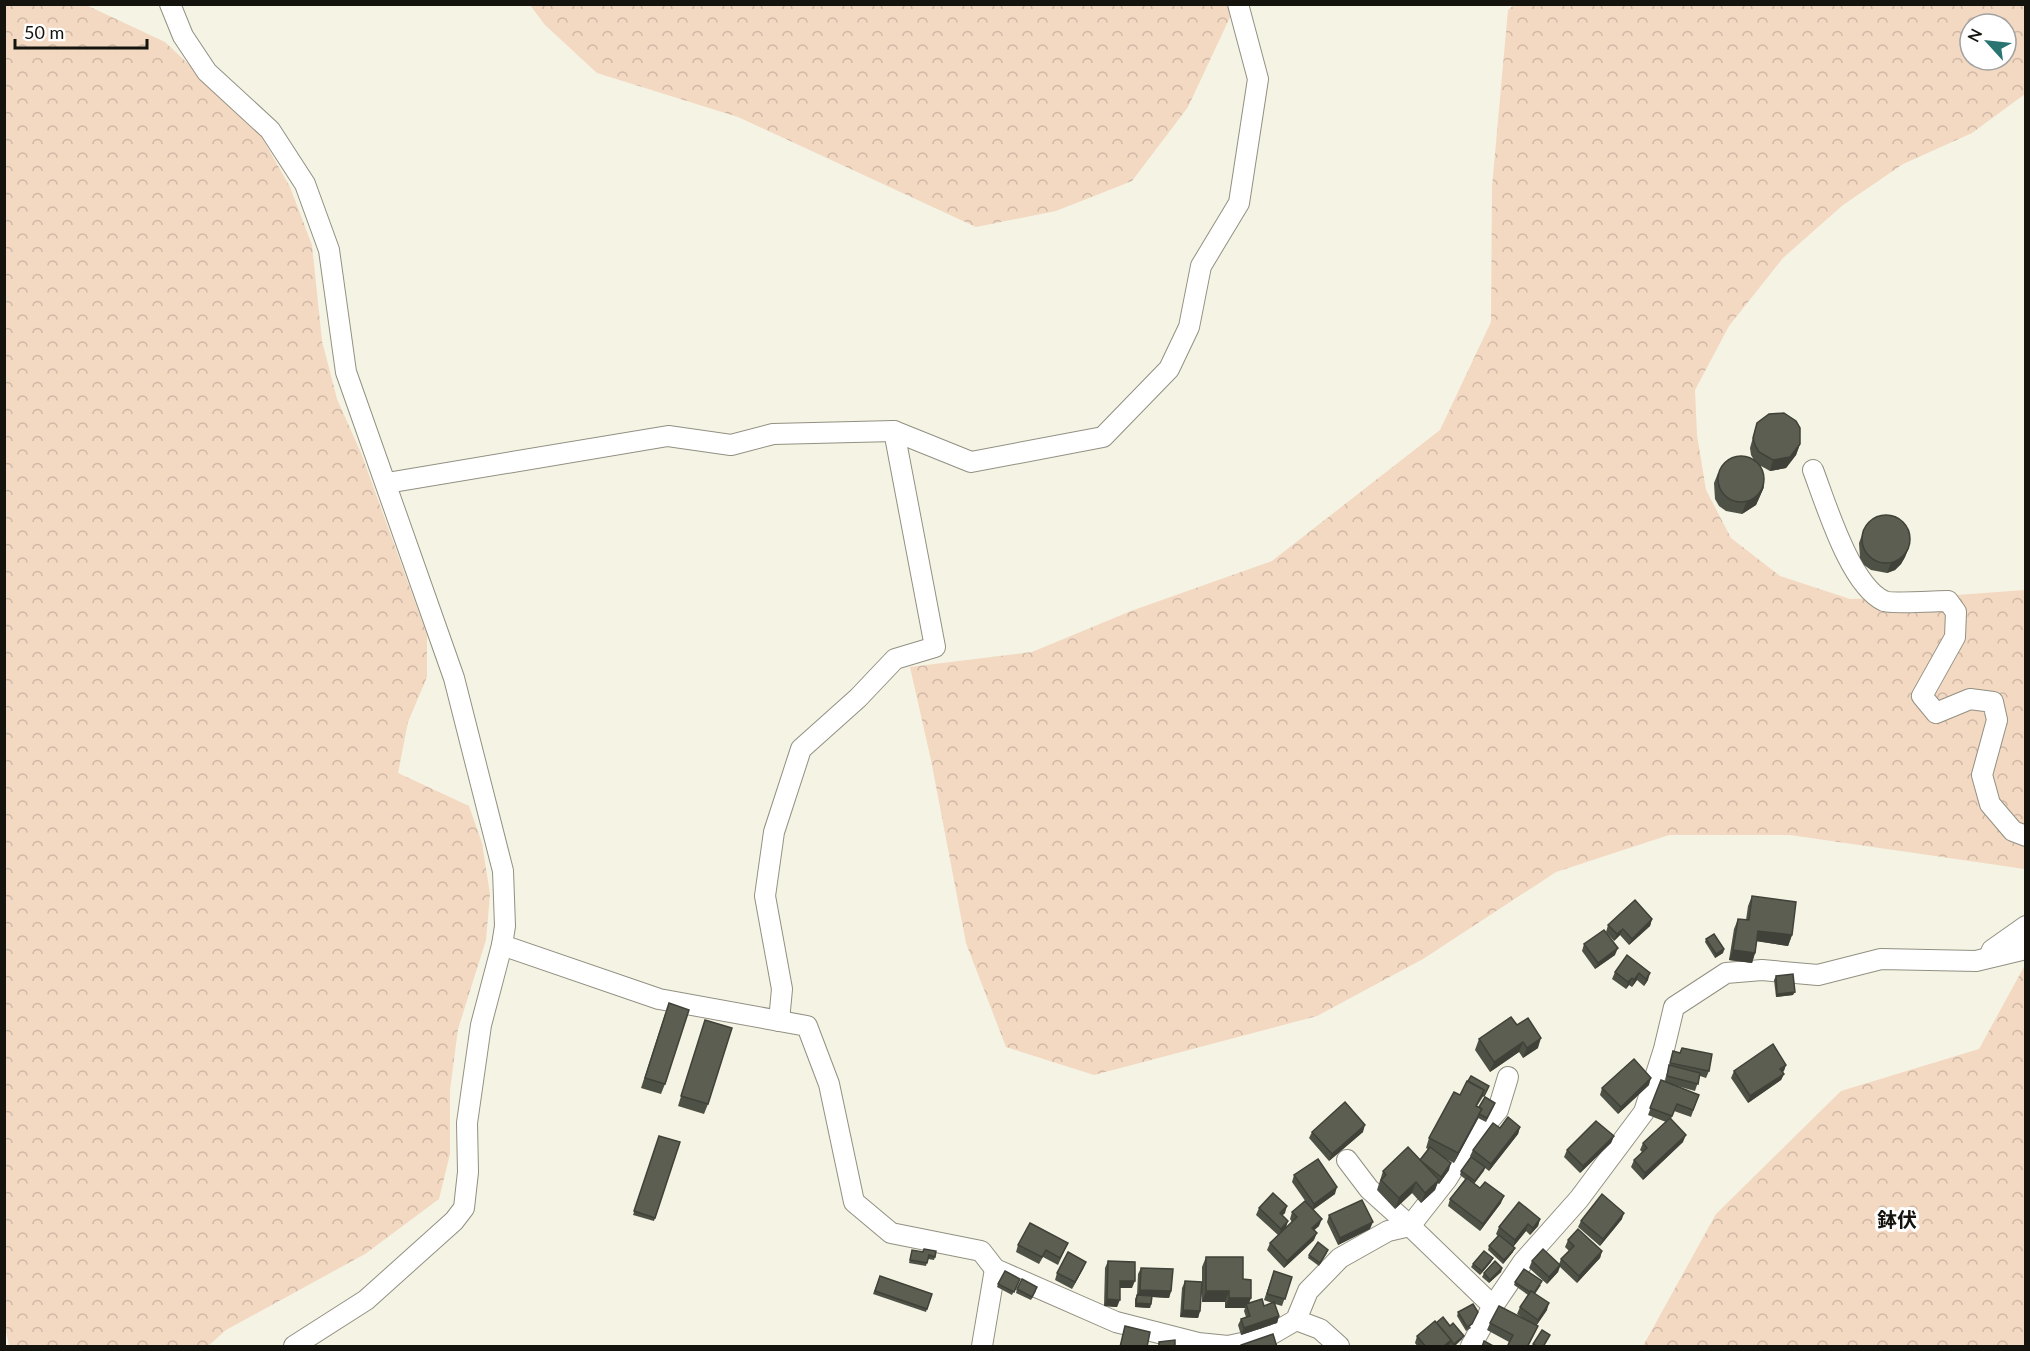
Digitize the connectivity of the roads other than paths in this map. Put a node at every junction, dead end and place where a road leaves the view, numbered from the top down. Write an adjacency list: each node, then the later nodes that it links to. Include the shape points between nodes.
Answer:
1 (170, 4): 5 (street, via 183,36 207,72 270,130 305,184 329,250 346,372)
2 (1238, 4): 3 (street, via 1258,79 1239,203 1201,266 1189,327 1169,369 1103,437 970,462)
3 (894, 432): 5 (street, via 773,434 731,445 668,436); 11 (street, via 935,647 896,659 801,749 774,832 765,896 782,989)
4 (1813, 470): 6 (street, via 1840,540 1866,588 1886,602 1948,601 1956,612 1955,637 1922,696 1936,713 1970,699 1993,702 1997,720 1982,775 1990,804 2013,831)
5 (387, 483): 8 (street, via 454,678 504,871)
6 (2025, 836)
7 (2025, 926): 10 (street, via 1992,950)
8 (502, 945): 11 (street, via 658,999); 18 (street, via 481,1024 468,1123 464,1208 366,1300)
9 (2025, 949): 10 (street)
10 (1989, 958): 16 (street, via 1881,959 1818,975 1762,970 1726,973 1674,1007 1644,1112 1579,1199 1523,1262)
11 (779, 1021): 15 (street, via 807,1026 829,1084 854,1202 891,1233 981,1251)
12 (1508, 1077): 14 (street, via 1498,1110)
13 (1347, 1160): 14 (street, via 1369,1190)
14 (1410, 1226): 16 (street); 17 (street, via 1388,1231 1340,1258 1308,1291)
15 (995, 1269): 17 (street, via 1116,1322 1198,1343 1228,1346 1265,1338); 19 (street)
16 (1493, 1306): 21 (street)
17 (1296, 1320): 20 (street, via 1320,1329)
18 (294, 1347)
19 (981, 1347)
20 (1339, 1347)
21 (1471, 1347)

